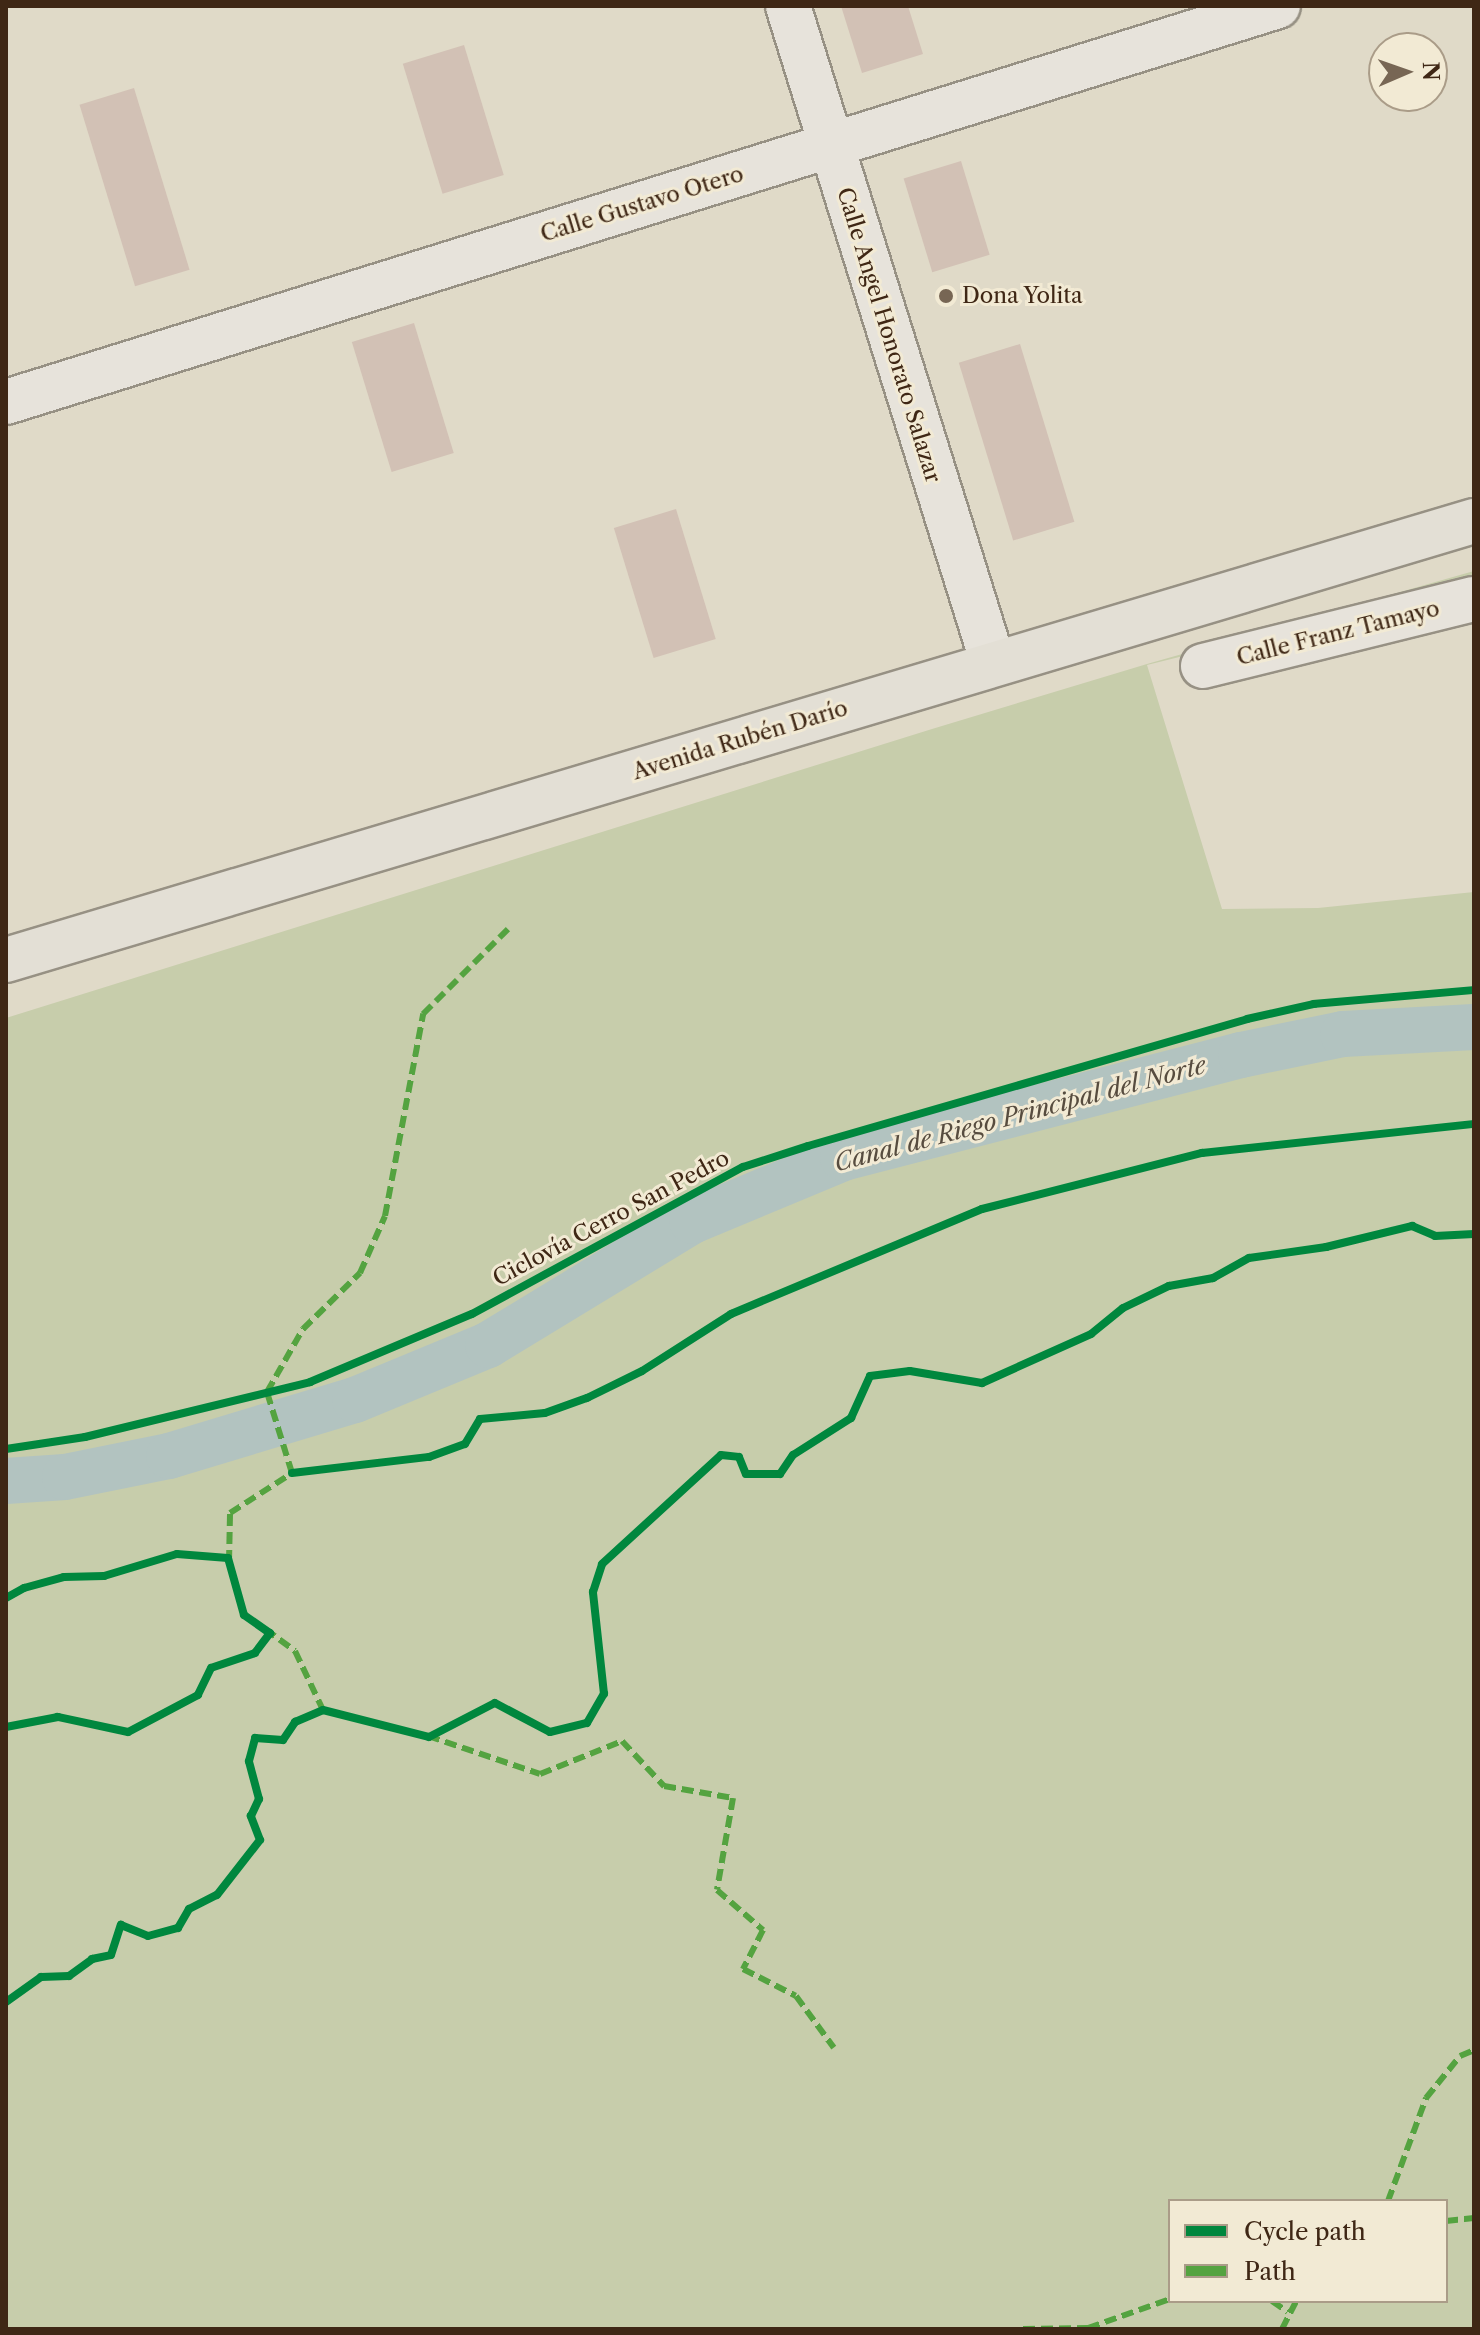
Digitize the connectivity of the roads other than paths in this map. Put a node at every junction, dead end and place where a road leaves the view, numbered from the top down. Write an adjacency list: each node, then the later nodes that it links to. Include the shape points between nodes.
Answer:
1 (788, 6): 3 (street, Calle Angel Honorato Salazar)
2 (1278, 6): 3 (street, Calle Gustavo Otero)
3 (829, 146): 4 (street, Calle Gustavo Otero); 7 (street, Calle Angel Honorato Salazar)
4 (6, 402)
5 (1474, 521): 7 (highway, Avenida Rubén Darío)
6 (1474, 599): 8 (street, Calle Franz Tamayo)
7 (993, 663): 9 (highway, Avenida Rubén Darío)
8 (1203, 666)
9 (6, 960)

